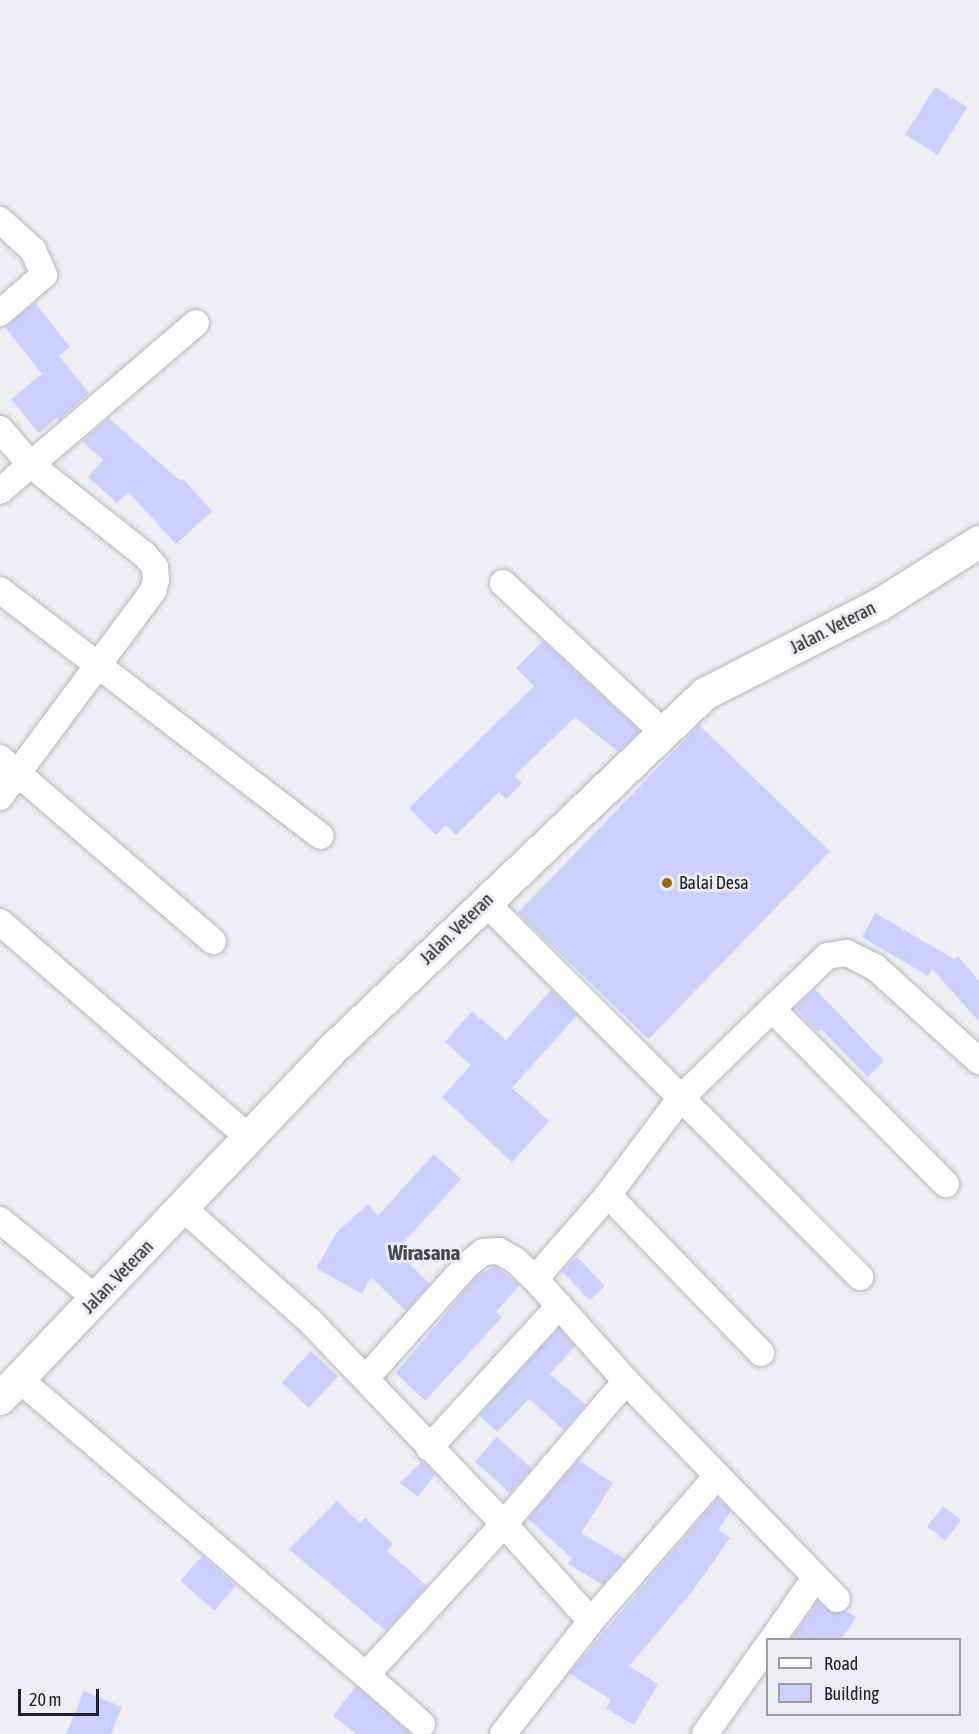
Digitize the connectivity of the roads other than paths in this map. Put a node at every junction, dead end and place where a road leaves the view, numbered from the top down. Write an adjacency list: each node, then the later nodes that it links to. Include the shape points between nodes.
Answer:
1 (0, 220): 2 (street, via 33,250 44,275)
2 (0, 313)
3 (196, 323): 5 (street)
4 (0, 429): 5 (street)
5 (31, 465): 6 (street); 10 (street, via 155,567 153,591)
6 (0, 491)
7 (979, 542): 11 (street, Jalan. Veteran, via 881,604 705,694)
8 (503, 583): 11 (street)
9 (0, 590): 10 (street)
10 (96, 667): 12 (street); 14 (street)
11 (663, 732): 15 (street, Jalan. Veteran)
12 (9, 766): 13 (street); 17 (street)
13 (0, 797)
14 (321, 836)
15 (484, 901): 20 (street); 21 (street, Jalan. Veteran, via 329,1053)
16 (0, 922): 21 (street)
17 (213, 940)
18 (772, 1010): 19 (street, via 827,956 847,953 875,967); 20 (street); 22 (street)
19 (979, 1061)
20 (681, 1099): 23 (street); 26 (street)
21 (249, 1138): 24 (street, Jalan. Veteran)
22 (946, 1184)
23 (608, 1194): 27 (street); 30 (street)
24 (183, 1208): 28 (street, Jalan. Veteran); 31 (street, via 310,1321)
25 (0, 1220): 28 (street)
26 (860, 1277)
27 (535, 1279): 29 (street); 31 (street, via 499,1251 483,1252 465,1266)
28 (97, 1299): 33 (street, Jalan. Veteran)
29 (559, 1306): 32 (street); 34 (street)
30 (761, 1353)
31 (366, 1378): 34 (street)
32 (626, 1381): 35 (street); 36 (street)
33 (10, 1389): 42 (street)
34 (429, 1448): 36 (street)
35 (717, 1476): 37 (street); 39 (street)
36 (504, 1524): 39 (street); 42 (street)
37 (815, 1578): 38 (street); 40 (street)
38 (837, 1599)
39 (591, 1621): 44 (street)
40 (773, 1638)
41 (766, 1648): 45 (street)
42 (366, 1675): 43 (street)
43 (422, 1724)
44 (503, 1734)
45 (705, 1734)

